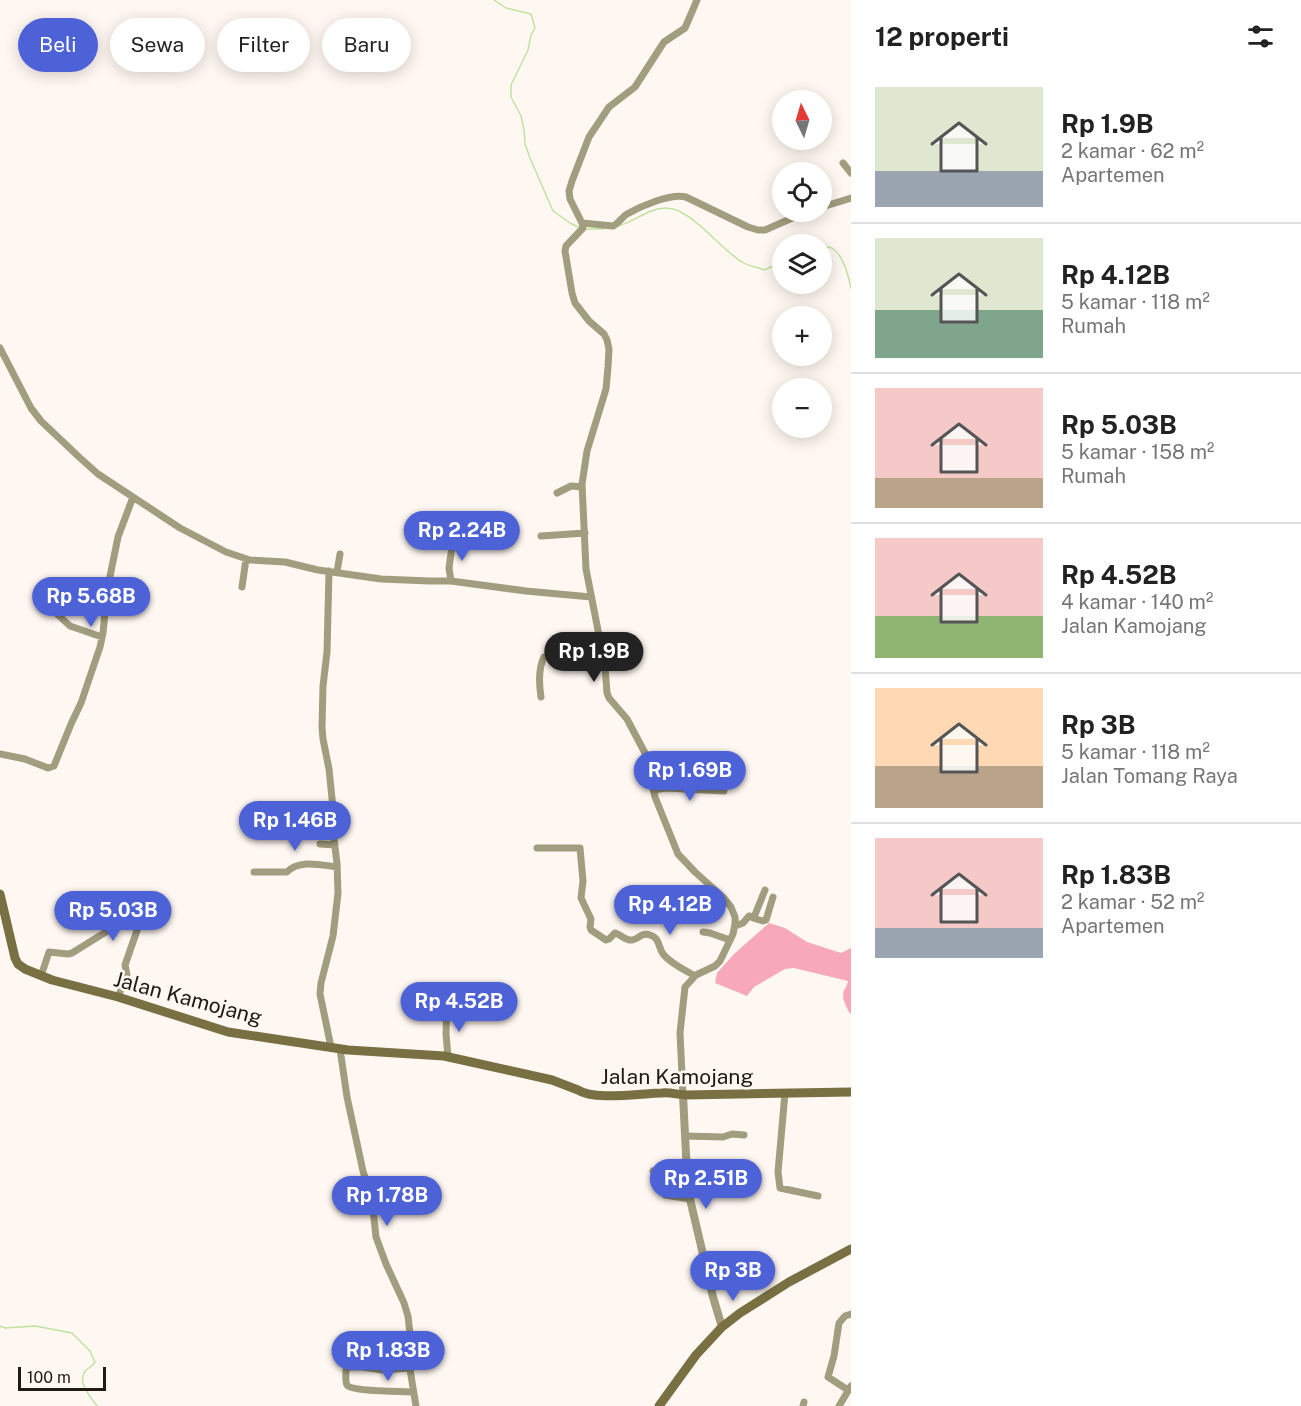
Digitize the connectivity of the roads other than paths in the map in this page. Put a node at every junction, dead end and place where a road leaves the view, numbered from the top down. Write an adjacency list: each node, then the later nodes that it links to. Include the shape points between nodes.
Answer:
1 (697, 0): 7 (street, via 685,28 664,42 634,88 609,107 590,137 569,191)
2 (843, 163): 3 (street)
3 (851, 173)
4 (851, 198): 5 (street)
5 (832, 204)
6 (783, 222): 7 (street, via 765,230 752,229 681,195 653,202 626,214 613,225)
7 (583, 225): 9 (street, via 564,251 573,297 585,316 604,334 609,354 606,388 587,451)
8 (0, 348): 11 (street, via 41,421 98,474)
9 (582, 488): 10 (street, via 571,486); 12 (street)
10 (557, 493)
11 (133, 497): 16 (street, via 180,528); 22 (street, via 118,537)
12 (585, 534): 13 (street); 20 (street)
13 (541, 536)
14 (453, 546): 18 (street, via 448,568)
15 (340, 554): 17 (street)
16 (246, 559): 17 (street); 19 (street)
17 (333, 571): 18 (street, via 381,579); 29 (street, via 322,727)
18 (451, 580): 20 (street)
19 (242, 587)
20 (591, 597): 23 (street)
21 (57, 614): 22 (street, via 70,626)
22 (102, 637): 25 (street, via 81,703 54,766 46,768)
23 (601, 648): 24 (street, via 576,655 544,657); 26 (street, via 607,695 622,712 645,753)
24 (541, 697)
25 (0, 754)
26 (654, 790): 27 (street); 37 (street, via 678,854 723,897 734,912)
27 (724, 791)
28 (320, 844): 29 (street)
29 (335, 845): 31 (street)
30 (537, 848): 41 (street, via 580,848 581,898 591,919 591,930 608,940 615,933 630,940 652,936 670,960)
31 (337, 867): 32 (street, via 300,864 287,872); 44 (street, via 331,946 320,988)
32 (254, 872)
33 (765, 890): 36 (street)
34 (0, 894): 40 (main road, Jalan Kamojang, via 16,961)
35 (772, 897): 36 (street, via 766,920)
36 (753, 918): 37 (street, via 749,916)
37 (735, 926): 39 (street)
38 (703, 932): 39 (street)
39 (730, 940): 41 (street, via 718,963)
40 (41, 976): 42 (main road, Jalan Kamojang); 42 (street, via 49,952 70,954 79,950 109,930 126,912 134,912 141,919 125,965 128,975)
41 (695, 976): 48 (street, via 686,984 680,1033)
42 (118, 997): 44 (main road, Jalan Kamojang, via 228,1032)
43 (447, 1006): 45 (street)
44 (336, 1048): 45 (main road, Jalan Kamojang); 55 (street)
45 (448, 1057): 48 (main road, Jalan Kamojang, via 552,1080 597,1096 659,1092)
46 (851, 1092): 47 (main road, Jalan Kamojang)
47 (785, 1093): 48 (main road, Jalan Kamojang); 52 (street, via 780,1188)
48 (683, 1095): 49 (street)
49 (685, 1136): 50 (street); 53 (street)
50 (744, 1136)
51 (653, 1171): 53 (street, via 665,1176 665,1196)
52 (818, 1196)
53 (690, 1199): 58 (street)
54 (350, 1203): 55 (street)
55 (372, 1203): 59 (street, via 376,1237 408,1316)
56 (851, 1249): 58 (main road, via 789,1282)
57 (851, 1314): 60 (street, via 839,1323 828,1377)
58 (722, 1327): 63 (main road)
59 (410, 1368): 61 (street); 61 (street, via 349,1367 346,1383 357,1389)
60 (850, 1388): 64 (street)
61 (413, 1392): 62 (street)
62 (416, 1406)
63 (659, 1406)
64 (839, 1406)

